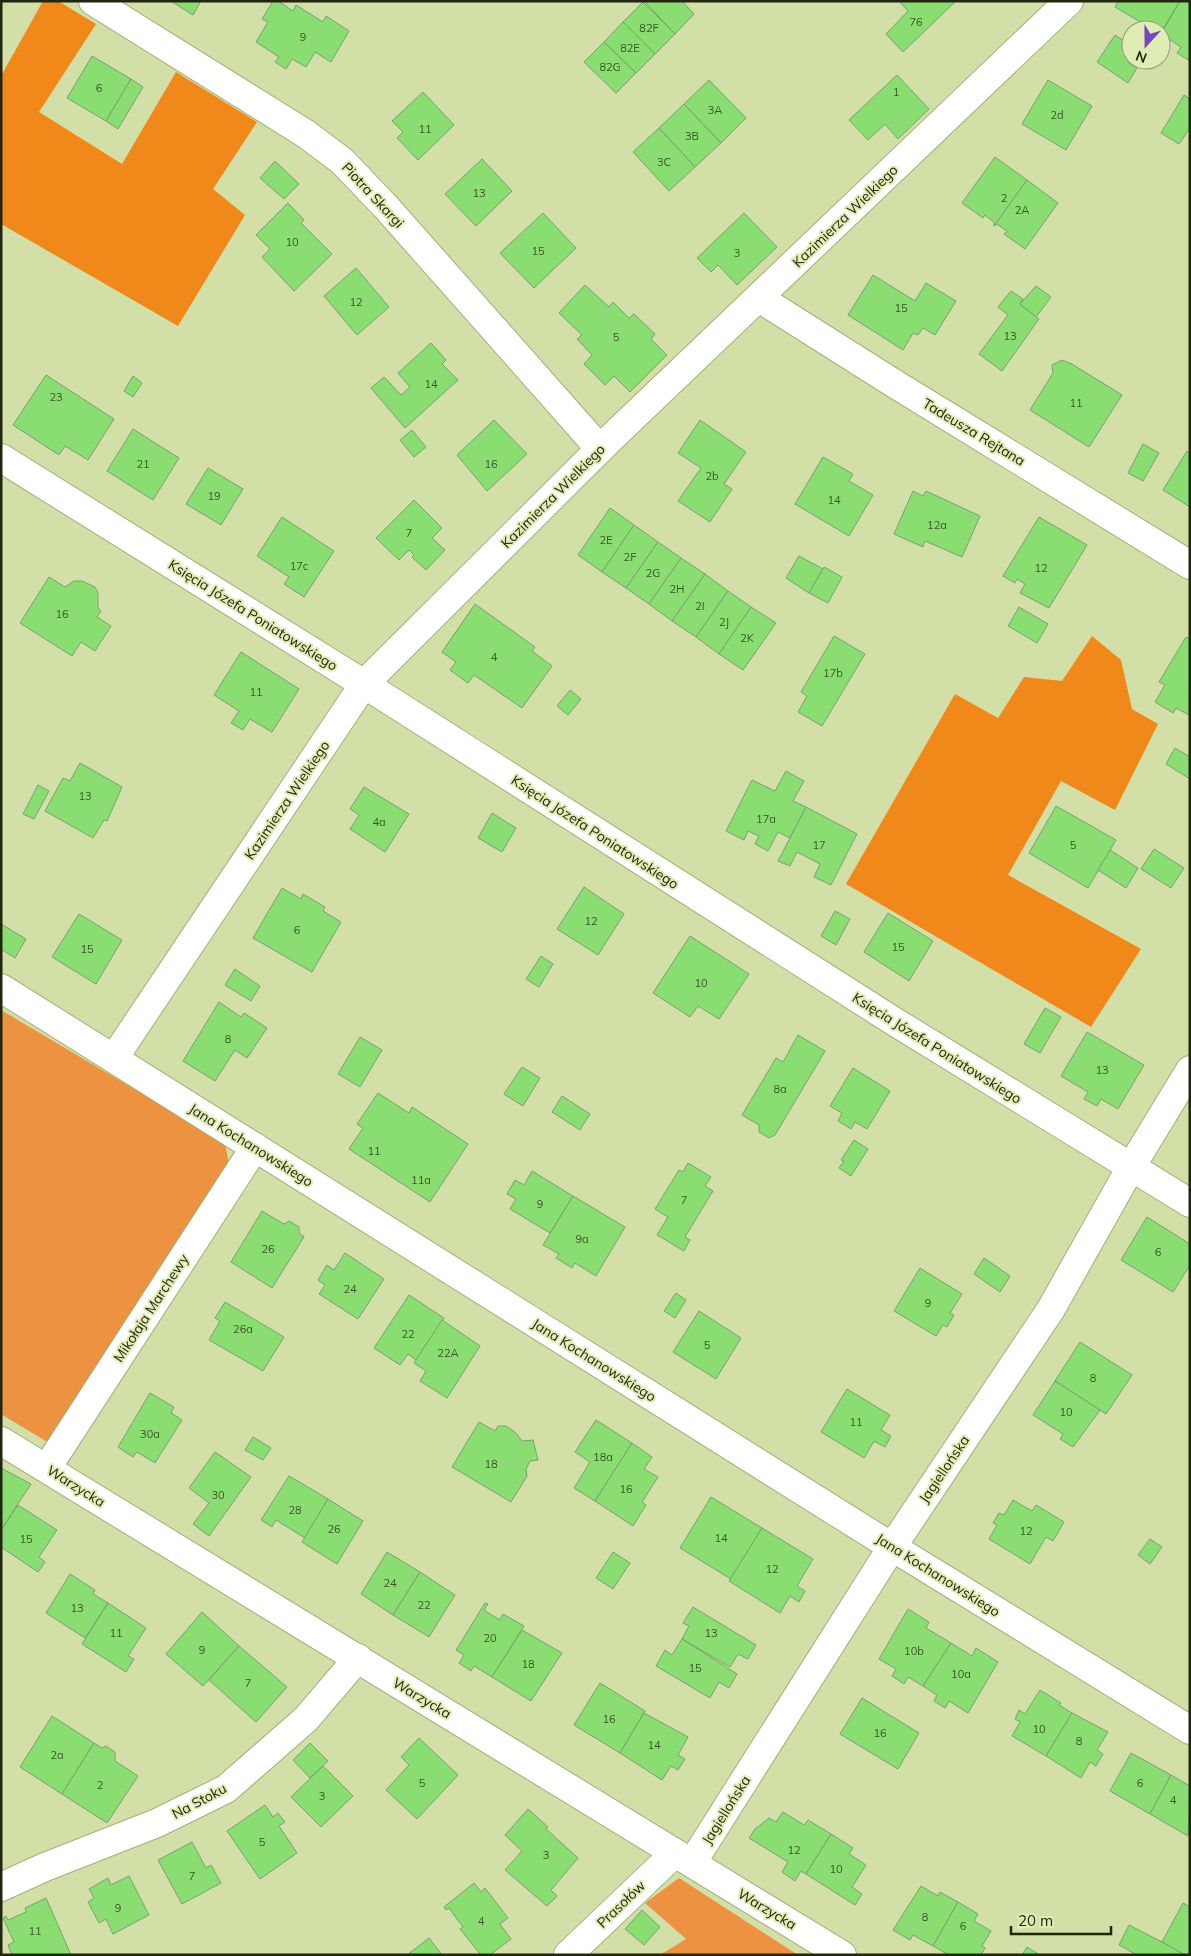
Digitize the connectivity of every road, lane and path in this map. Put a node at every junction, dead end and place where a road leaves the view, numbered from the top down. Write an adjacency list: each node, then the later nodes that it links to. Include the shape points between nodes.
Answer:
1 (93, 1): 4 (street, Piotra Skargi, via 306,134 342,161)
2 (1069, 1): 3 (street, Kazimierza Wielkiego)
3 (759, 298): 4 (street, Kazimierza Wielkiego); 6 (street, Tadeusza Rejtana)
4 (600, 449): 7 (street, Kazimierza Wielkiego)
5 (1, 458): 7 (street, Księcia Józefa Poniatowskiego)
6 (1190, 564)
7 (364, 684): 9 (street, Kazimierza Wielkiego); 12 (street, Księcia Józefa Poniatowskiego, via 895,1022)
8 (1, 988): 9 (street, Jana Kochanowskiego)
9 (114, 1058): 11 (street, Jana Kochanowskiego)
10 (1190, 1070): 12 (street, Jagiellońska)
11 (255, 1147): 15 (street, Mikołaja Marchewy); 16 (street, Jana Kochanowskiego)
12 (1131, 1167): 13 (street, Księcia Józefa Poniatowskiego); 16 (street, Jagiellońska, via 1051,1309)
13 (1190, 1203)
14 (1, 1441): 15 (street, Warzycka)
15 (47, 1468): 17 (street, Warzycka)
16 (892, 1547): 18 (street, Jana Kochanowskiego); 19 (street, Jagiellońska)
17 (358, 1658): 19 (street, Warzycka); 20 (street, Na Stoku, via 306,1719 226,1789 157,1823)
18 (1190, 1730)
19 (683, 1858): 21 (street, Prasołów); 22 (street, Warzycka)
20 (3, 1882)
21 (568, 1955)
22 (842, 1955)

